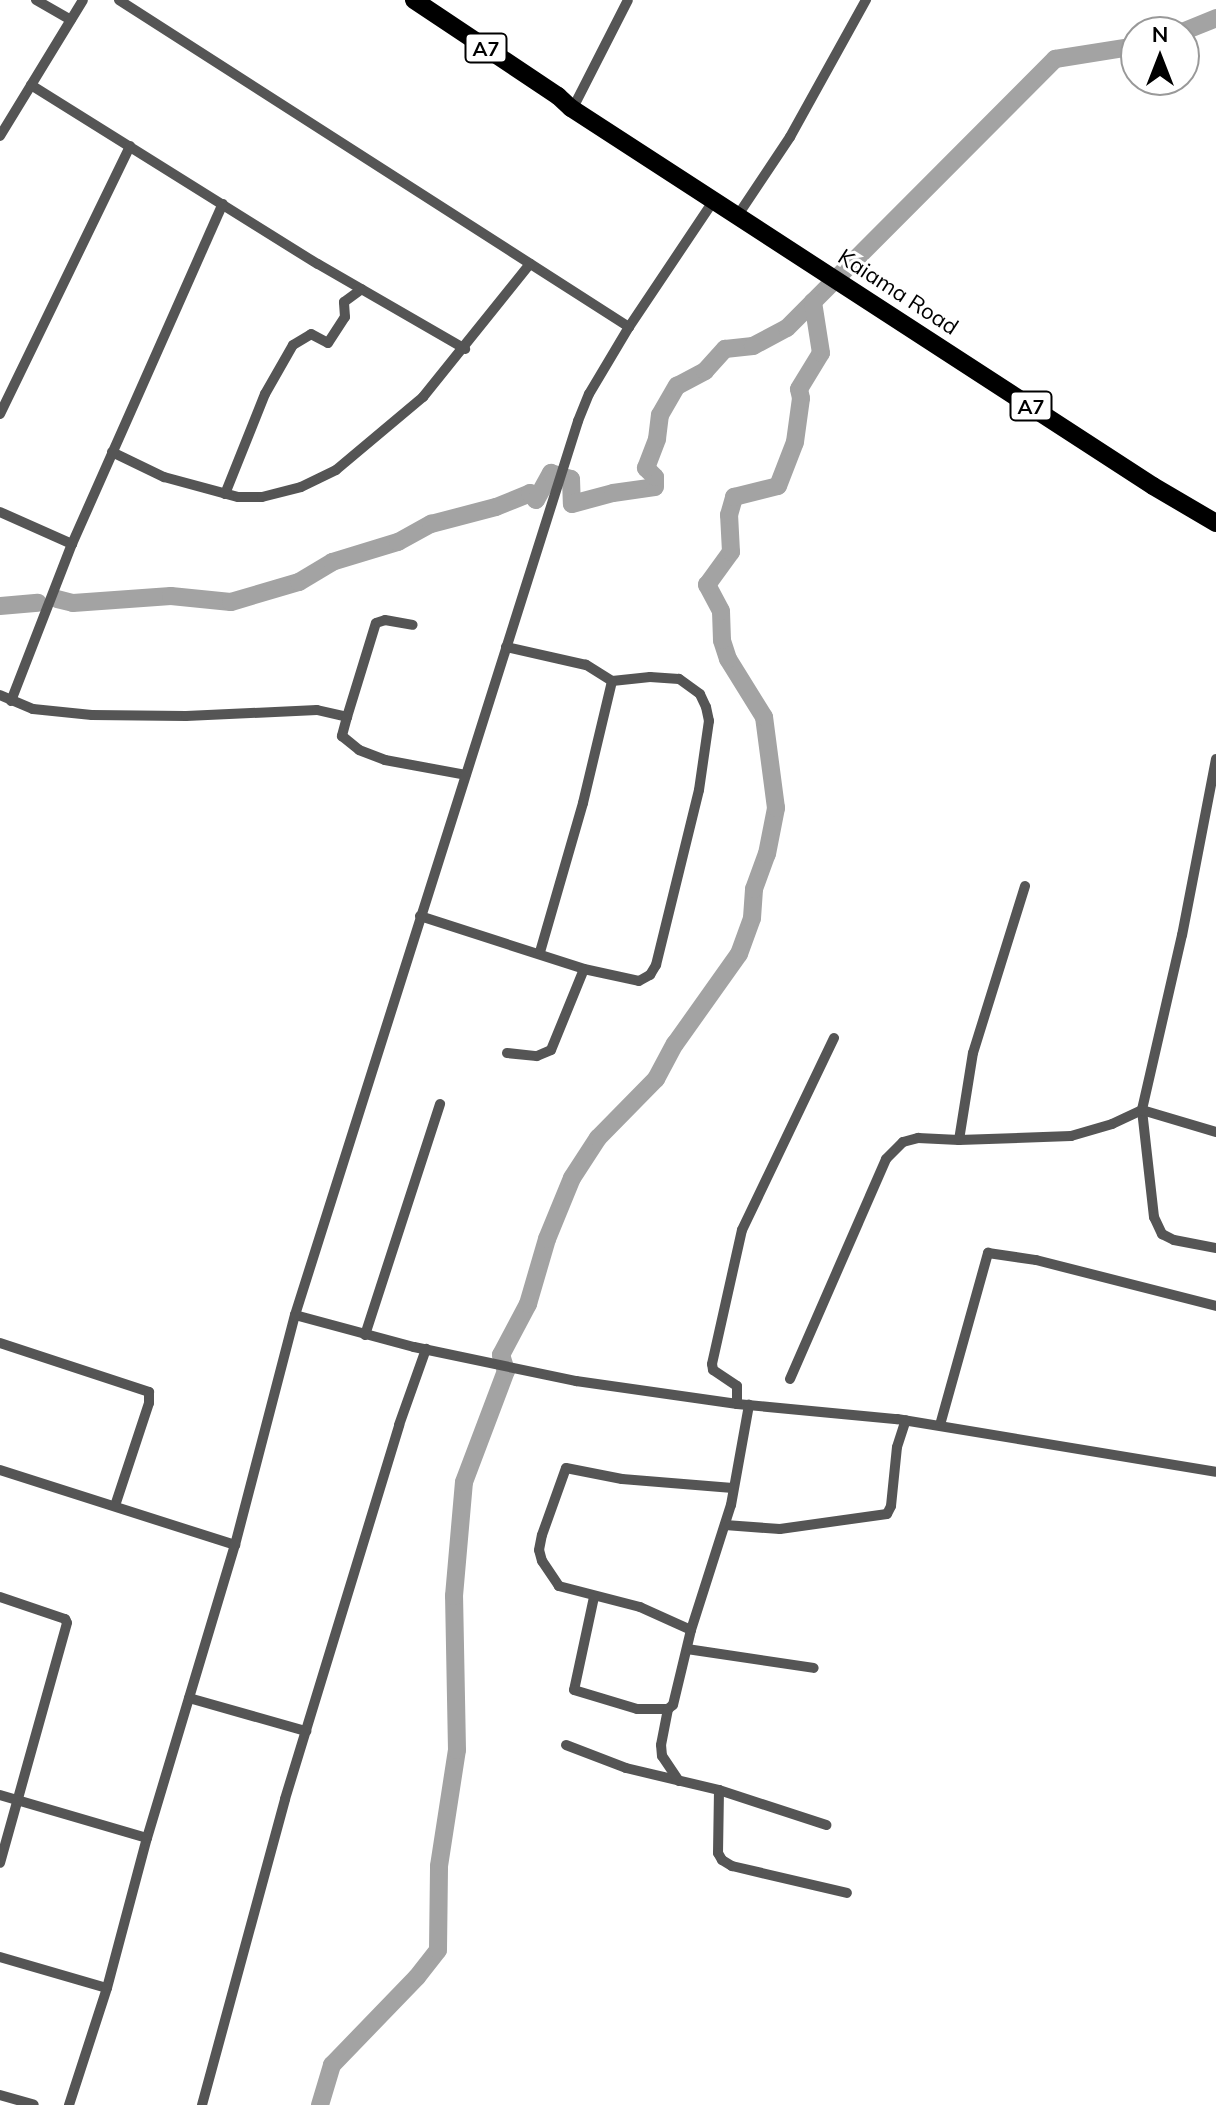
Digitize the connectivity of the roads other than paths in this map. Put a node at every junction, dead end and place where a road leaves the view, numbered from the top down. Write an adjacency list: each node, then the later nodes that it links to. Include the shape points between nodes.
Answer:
1 (36, 0): 7 (street)
2 (83, 0): 7 (street)
3 (119, 0): 17 (street)
4 (414, 0): 9 (highway, Kaiama Road / A7)
5 (628, 0): 9 (street)
6 (866, 0): 16 (street, via 790,137)
7 (71, 20): 8 (street)
8 (31, 85): 11 (street); 13 (street)
9 (567, 99): 14 (highway, Kaiama Road / A7, via 571,108); 16 (highway, Kaiama Road / A7)
10 (0, 108): 11 (street)
11 (12, 116): 12 (street)
12 (0, 136)
13 (130, 146): 15 (street); 22 (street)
14 (714, 200): 18 (highway, Kaiama Road / A7); 20 (street)
15 (223, 204): 19 (street); 23 (street)
16 (742, 209): 18 (highway, Kaiama Road / A7)
17 (530, 264): 20 (street); 21 (street)
18 (843, 280): 26 (highway, Kaiama Road / A7); 27 (highway, Kaiama Road / A7)
19 (362, 289): 21 (street); 24 (street, via 344,302 345,317 328,343 311,334 293,345 265,394)
20 (629, 327): 30 (street, via 589,394)
21 (465, 349): 24 (street, via 423,397 336,470 262,497)
22 (0, 414)
23 (112, 452): 24 (street, via 164,477); 28 (street)
24 (225, 494)
25 (0, 512): 28 (street)
26 (1216, 512)
27 (1216, 523)
28 (72, 544): 33 (street)
29 (413, 625): 34 (street, via 376,623)
30 (506, 647): 31 (street, via 586,665); 36 (street)
31 (612, 681): 39 (street); 40 (street, via 679,679 700,694 709,721 699,790 656,965 639,981)
32 (0, 695): 33 (street)
33 (11, 701): 34 (street, via 33,709 92,715 307,710)
34 (347, 717): 36 (street, via 342,736 359,750)
35 (1216, 759): 44 (street)
36 (466, 775): 38 (street)
37 (1025, 886): 46 (street, via 976,1041)
38 (420, 916): 39 (street); 49 (street)
39 (540, 952): 40 (street)
40 (584, 969): 42 (street, via 551,1050 537,1056)
41 (834, 1038): 54 (street, via 742,1230 712,1364 737,1386)
42 (507, 1053)
43 (440, 1104): 50 (street)
44 (1142, 1110): 45 (street); 46 (street, via 1071,1136); 47 (street, via 1154,1217 1162,1234)
45 (1216, 1132)
46 (959, 1140): 53 (street, via 918,1138 903,1142 886,1159)
47 (1216, 1248)
48 (1216, 1306): 56 (street, via 1036,1260 988,1253)
49 (295, 1315): 50 (street); 62 (street)
50 (365, 1335): 52 (street)
51 (0, 1343): 60 (street, via 149,1392)
52 (426, 1349): 54 (street, via 576,1381); 70 (street)
53 (790, 1379)
54 (743, 1405): 55 (street); 59 (street)
55 (906, 1420): 56 (street); 61 (street, via 887,1514 780,1529)
56 (940, 1425): 58 (street)
57 (0, 1470): 60 (street)
58 (1216, 1472)
59 (733, 1488): 61 (street); 64 (street, via 622,1479 566,1468 539,1550 559,1586)
60 (115, 1506): 62 (street)
61 (725, 1525): 65 (street)
62 (235, 1545): 68 (street)
63 (0, 1597): 75 (street, via 67,1623)
64 (594, 1597): 65 (street, via 640,1607); 69 (street, via 574,1690 637,1709)
65 (691, 1630): 66 (street)
66 (687, 1649): 67 (street); 69 (street)
67 (814, 1668)
68 (189, 1698): 70 (street); 77 (street)
69 (668, 1709): 72 (street, via 662,1756)
70 (306, 1731): 85 (street)
71 (566, 1745): 72 (street)
72 (679, 1781): 73 (street)
73 (719, 1790): 76 (street); 79 (street, via 722,1860)
74 (0, 1795): 75 (street)
75 (19, 1801): 77 (street); 78 (street)
76 (826, 1825)
77 (147, 1838): 81 (street)
78 (0, 1863)
79 (847, 1893)
80 (0, 1957): 81 (street)
81 (107, 1988): 84 (street)
82 (0, 2095): 83 (street)
83 (34, 2105)
84 (69, 2105)
85 (202, 2105)

